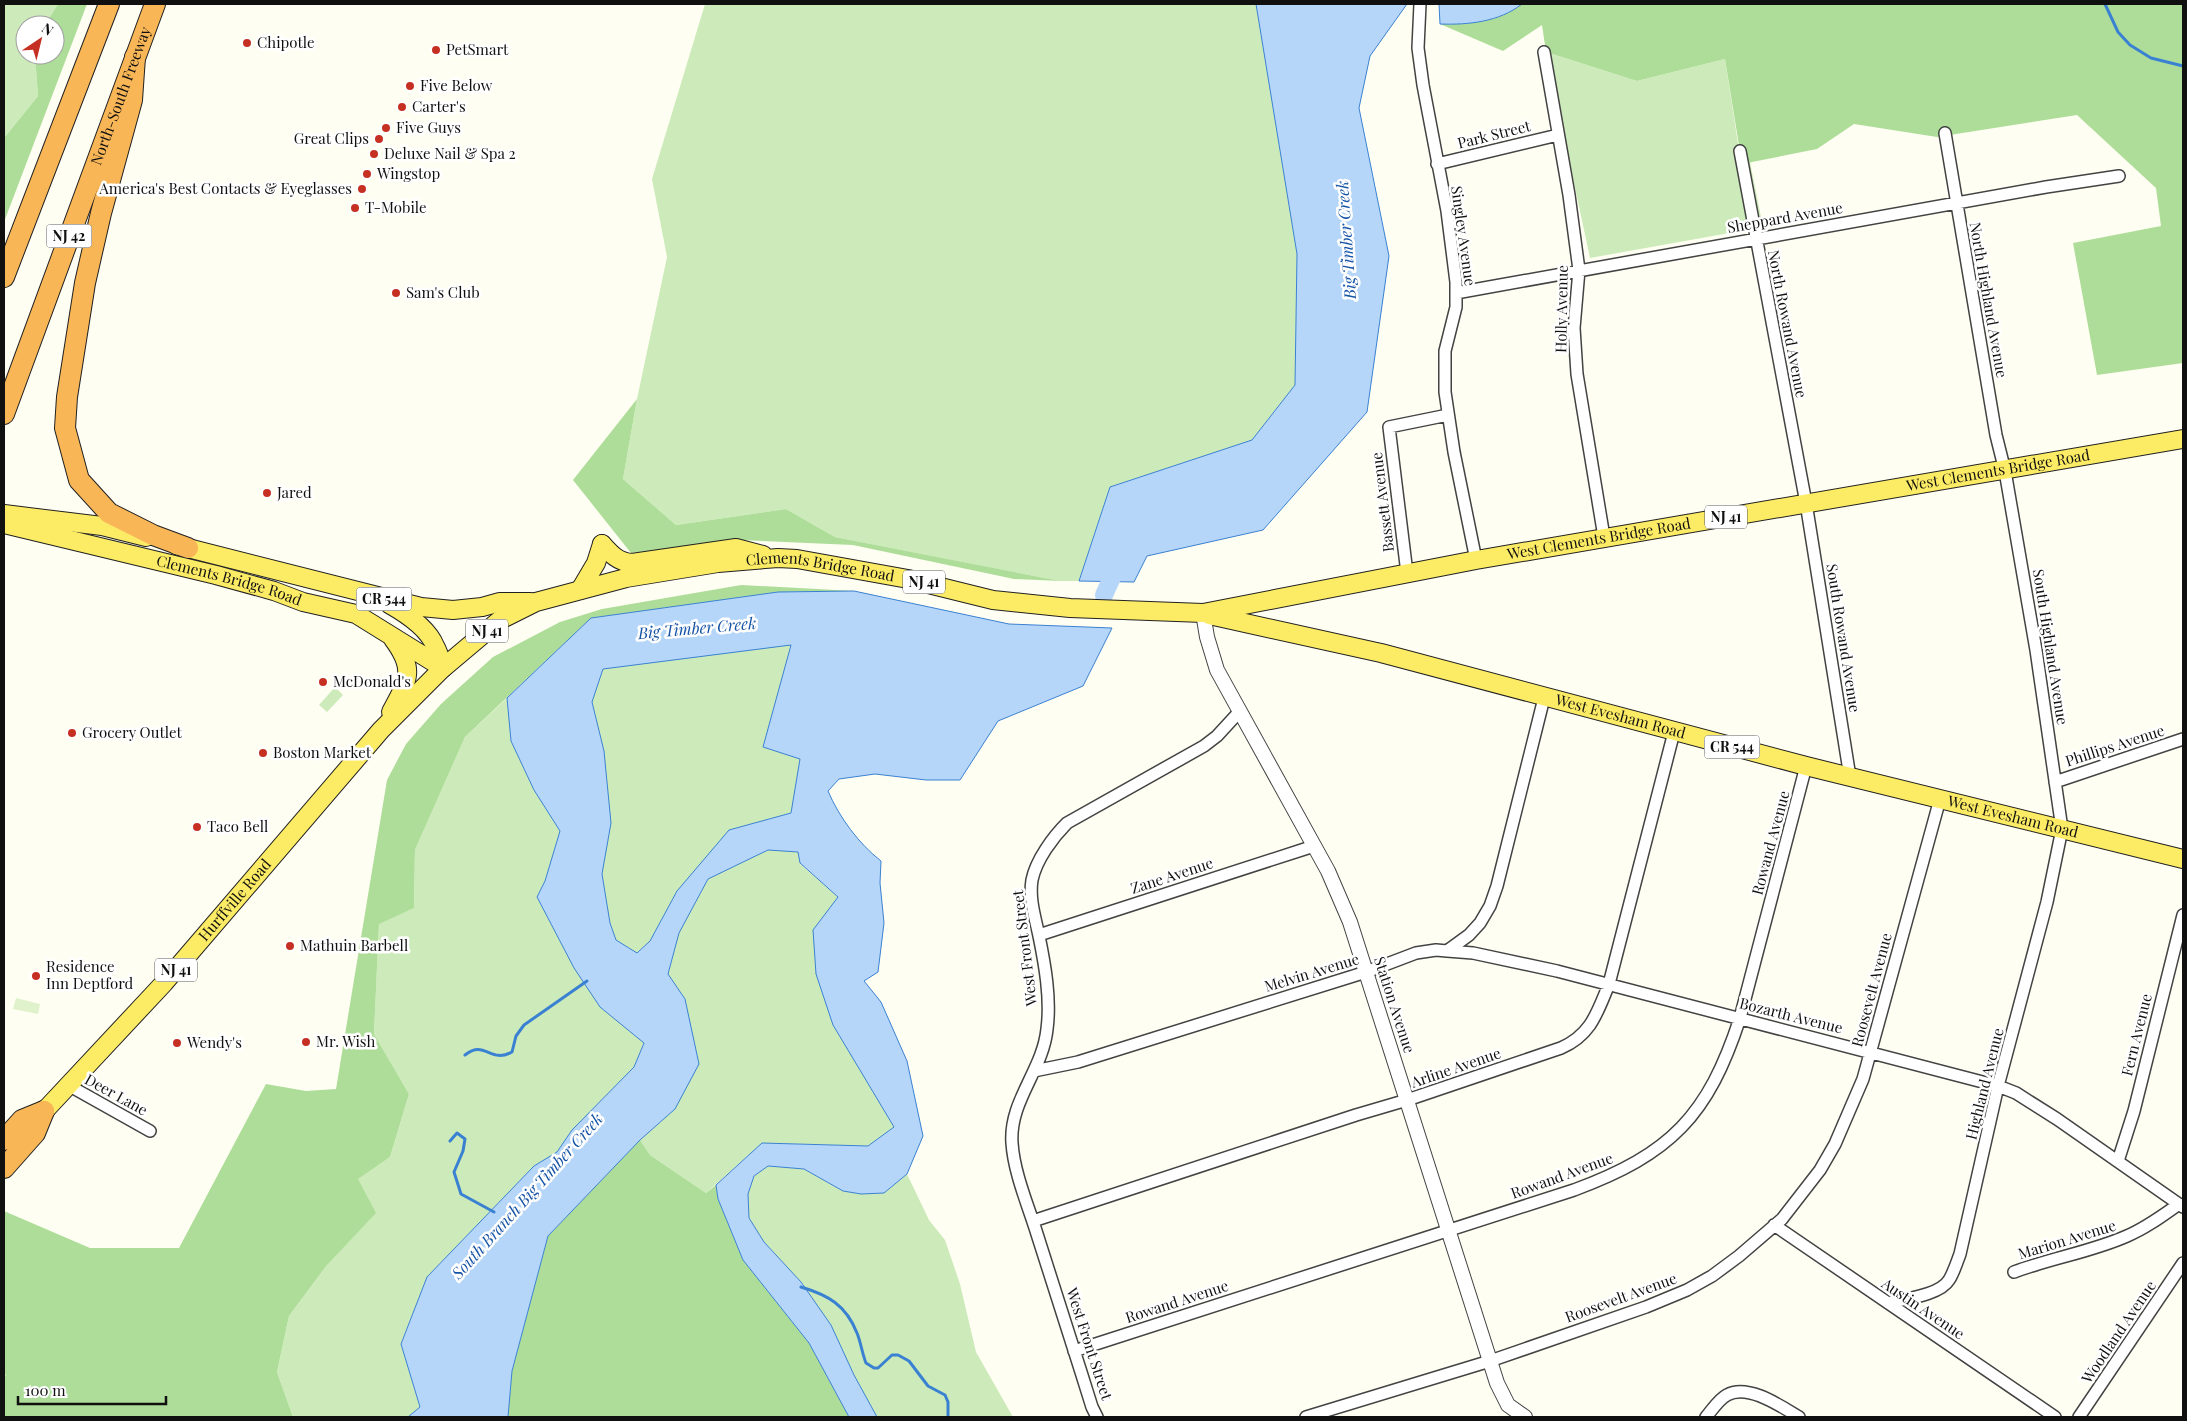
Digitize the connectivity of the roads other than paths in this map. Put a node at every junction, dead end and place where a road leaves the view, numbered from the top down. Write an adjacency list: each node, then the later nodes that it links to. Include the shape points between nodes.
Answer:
1 (109, 4): 14 (highway, NJ 42)
2 (155, 4): 5 (highway, North-South Freeway / NJ 42)
3 (1420, 4): 9 (street, Singley Avenue, via 1418,48)
4 (1544, 52): 7 (street, Holly Avenue)
5 (135, 57): 16 (highway, North-South Freeway / NJ 42); 24 (highway, via 132,100 85,283 65,428 79,480 109,513)
6 (1944, 133): 11 (street, North Highland Avenue)
7 (1558, 135): 9 (street, Park Street); 13 (street, Holly Avenue)
8 (1740, 151): 12 (street, North Rowand Avenue)
9 (1437, 164): 15 (street, Singley Avenue, via 1447,211)
10 (2119, 176): 11 (street, Sheppard Avenue)
11 (1957, 203): 12 (street, Sheppard Avenue); 19 (street, North Highland Avenue, via 1996,435)
12 (1756, 238): 13 (street, Sheppard Avenue); 20 (street, North Rowand Avenue)
13 (1580, 270): 15 (street, Sheppard Avenue); 23 (street, Holly Avenue, via 1574,328 1577,374)
14 (4, 277)
15 (1456, 292): 17 (street, Singley Avenue, via 1452,329 1444,351)
16 (4, 414)
17 (1448, 415): 26 (street, Singley Avenue); 27 (street, Bassett Avenue, via 1389,427)
18 (2183, 439): 19 (main road, West Clements Bridge Road / NJ 41)
19 (2005, 470): 20 (main road, West Clements Bridge Road / NJ 41); 44 (street, South Highland Avenue)
20 (1806, 503): 23 (main road, West Clements Bridge Road / NJ 41); 43 (street, South Rowand Avenue)
21 (4, 514): 24 (main road, Clements Bridge Road / CR 544, via 102,526)
22 (4, 524): 35 (main road, Clements Bridge Road / CR 544, via 216,575 303,602 356,614)
23 (1604, 537): 26 (main road, West Clements Bridge Road / NJ 41)
24 (188, 548): 29 (main road, Clements Bridge Road / CR 544)
25 (778, 558): 28 (main road, Clements Bridge Road / NJ 41, via 626,578); 28 (main road, via 736,548 632,563 623,562 602,544 596,563); 32 (main road, Clements Bridge Road / NJ 41, via 908,579 993,600 1070,608)
26 (1476, 560): 27 (main road, West Clements Bridge Road / NJ 41)
27 (1407, 573): 30 (main road, West Clements Bridge Road / NJ 41)
28 (580, 590): 31 (main road, Clements Bridge Road / NJ 41)
29 (372, 596): 31 (main road, Clements Bridge Road / CR 544, via 453,610 500,602); 36 (main road, Clements Bridge Road, via 401,611 419,626 435,644)
30 (1271, 600): 33 (main road, West Clements Bridge Road / NJ 41); 34 (main road, via 1266,605 1266,616)
31 (536, 602): 36 (main road, Clements Bridge Road / NJ 41, via 500,620)
32 (1134, 609): 33 (main road, West Clements Bridge Road / NJ 41)
33 (1203, 613): 34 (main road, West Evesham Road / CR 544); 38 (street, Station Avenue, via 1217,670)
34 (1282, 631): 37 (main road, West Evesham Road / CR 544, via 1381,653)
35 (388, 632): 36 (main road, Clements Bridge Road / CR 544); 39 (main road, via 408,664 406,684)
36 (443, 668): 39 (main road, Hurffville Road / NJ 41)
37 (1544, 698): 40 (main road, West Evesham Road / CR 544); 51 (street, via 1490,906 1469,935)
38 (1240, 711): 47 (street, Station Avenue); 50 (street, West Front Street, via 1204,746 1067,823 1058,832 1032,879 1032,902)
39 (381, 730): 57 (main road, Hurffville Road / NJ 41, via 200,942)
40 (1674, 732): 42 (main road, West Evesham Road / CR 544); 53 (street, Arline Avenue)
41 (2183, 739): 44 (street, Phillips Avenue)
42 (1806, 766): 43 (main road, West Evesham Road / CR 544); 54 (street, Rowand Avenue)
43 (1850, 777): 45 (main road, West Evesham Road / CR 544)
44 (2055, 782): 46 (street, South Highland Avenue)
45 (1940, 799): 46 (main road, West Evesham Road / CR 544); 55 (street, Roosevelt Avenue)
46 (2062, 829): 48 (main road, West Evesham Road / CR 544); 58 (street, Highland Avenue, via 2047,902)
47 (1314, 846): 50 (street, Zane Avenue); 52 (street, Station Avenue, via 1350,922)
48 (2183, 860)
49 (2183, 915): 64 (street, Fern Avenue, via 2134,1111)
50 (1039, 935): 56 (street, West Front Street, via 1046,973 1047,1029)
51 (1447, 951): 52 (street, Melvin Avenue, via 1416,953); 53 (street, Bozarth Avenue, via 1473,953)
52 (1366, 972): 56 (street, Melvin Avenue, via 1078,1062); 59 (street, Station Avenue)
53 (1609, 984): 54 (street, Bozarth Avenue); 59 (street, Arline Avenue, via 1597,1013 1573,1043)
54 (1740, 1018): 55 (street, Bozarth Avenue); 69 (street, Rowand Avenue, via 1730,1048 1704,1100 1676,1134 1646,1157 1608,1178)
55 (1872, 1052): 58 (street, Bozarth Avenue); 68 (street, Roosevelt Avenue, via 1858,1094 1835,1144 1820,1170)
56 (1034, 1071): 67 (street, West Front Street, via 1012,1124 1012,1144)
57 (68, 1085): 60 (main road, Hurffville Road / NJ 41); 61 (street, Deer Lane)
58 (1998, 1086): 64 (street, Bozarth Avenue, via 2057,1118); 72 (street, Highland Avenue, via 1960,1254 1950,1278 1937,1290)
59 (1407, 1100): 67 (street, Arline Avenue); 69 (street, Station Avenue)
60 (44, 1111): 62 (highway, via 22,1120); 63 (main road, Hurffville Road / NJ 41); 65 (highway, via 35,1133)
61 (150, 1131)
62 (4, 1140)
63 (4, 1155)
64 (2118, 1161): 66 (street, Bozarth Avenue)
65 (4, 1168)
66 (2181, 1205): 71 (street, Marion Avenue, via 2127,1236)
67 (1033, 1221): 73 (street, West Front Street)
68 (1774, 1225): 72 (street, Austin Avenue); 74 (street, Roosevelt Avenue, via 1739,1256 1687,1290)
69 (1448, 1230): 73 (street, Rowand Avenue); 74 (street, Station Avenue)
70 (2183, 1263): 81 (street, Woodland Avenue)
71 (2014, 1272)
72 (1888, 1303): 80 (street, Austin Avenue)
73 (1074, 1351): 75 (street, West Front Street)
74 (1490, 1361): 76 (street, Roosevelt Avenue); 77 (street, Station Avenue, via 1508,1405)
75 (1098, 1417)
76 (1306, 1417)
77 (1525, 1417)
78 (1706, 1417): 79 (street, via 1726,1395 1735,1392 1766,1398)
79 (1799, 1417)
80 (2056, 1417)
81 (2079, 1417)

